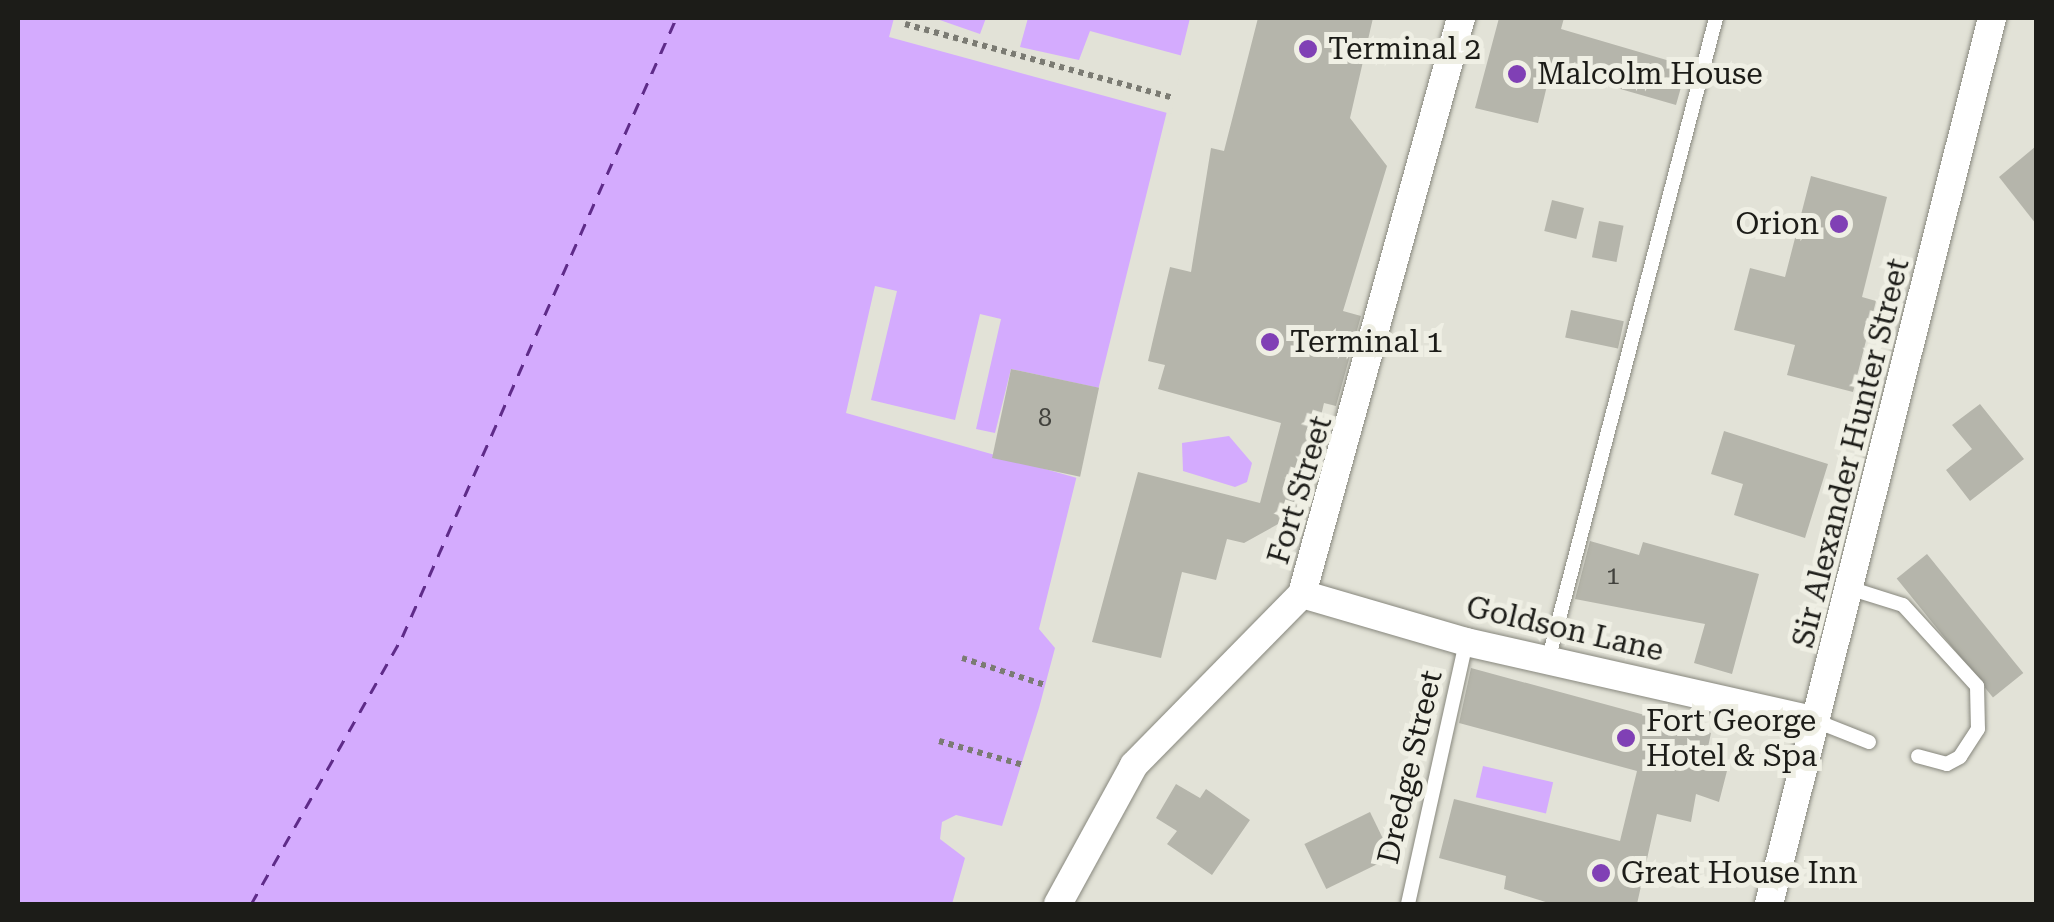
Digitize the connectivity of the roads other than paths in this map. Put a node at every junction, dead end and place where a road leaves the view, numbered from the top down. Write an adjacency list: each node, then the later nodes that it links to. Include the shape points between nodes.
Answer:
1 (1461, 18): 5 (street, Fort Street)
2 (1716, 18): 7 (lane)
3 (1992, 18): 4 (street, Sir Alexander Hunter Street)
4 (1852, 589): 8 (street, Sir Alexander Hunter Street); 10 (lane, via 1903,605 1977,686 1978,729 1960,757 1946,764)
5 (1302, 594): 6 (street, Goldson Lane); 11 (street, Fort Street, via 1134,766)
6 (1466, 642): 7 (street, Goldson Lane); 12 (lane, Dredge Street)
7 (1549, 657): 8 (street, Goldson Lane)
8 (1816, 720): 9 (lane); 13 (street, Sir Alexander Hunter Street)
9 (1868, 742)
10 (1918, 756)
11 (1058, 904)
12 (1408, 904)
13 (1769, 904)

